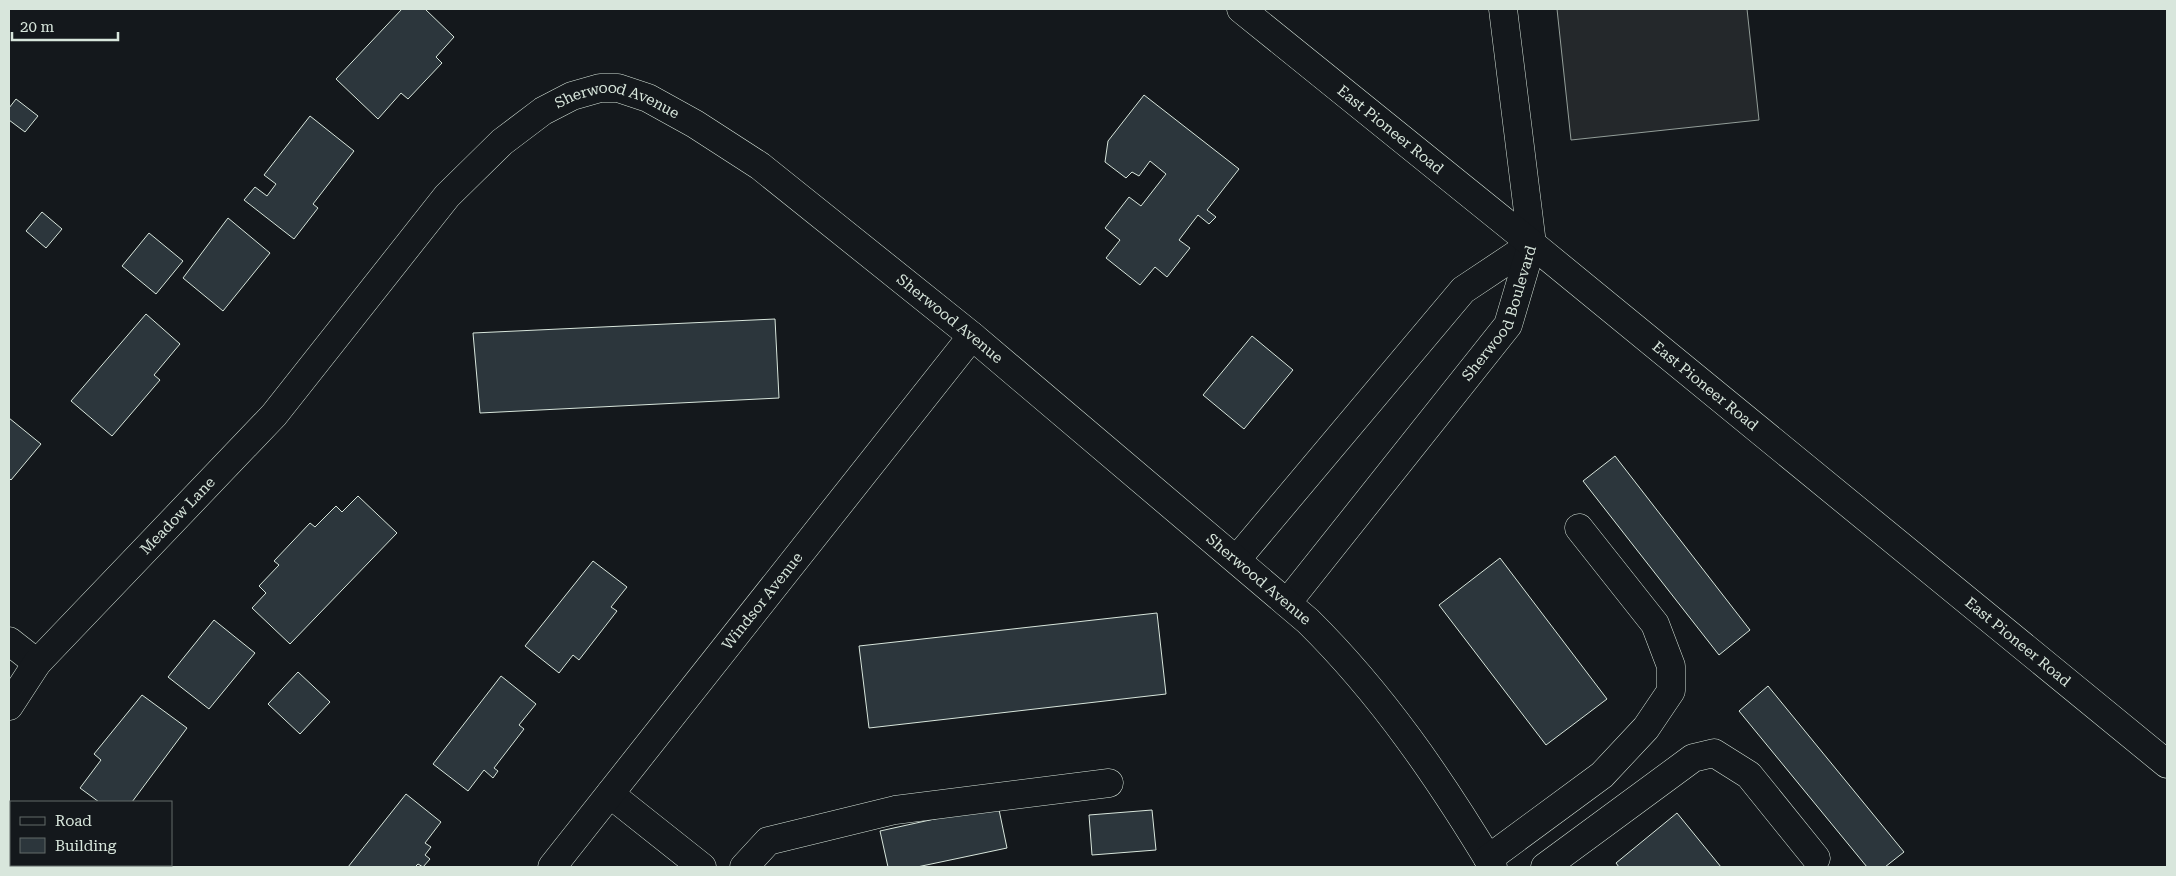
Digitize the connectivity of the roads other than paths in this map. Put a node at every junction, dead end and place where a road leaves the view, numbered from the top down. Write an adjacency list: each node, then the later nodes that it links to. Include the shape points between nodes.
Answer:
1 (1240, 9): 3 (street, East Pioneer Road)
2 (1503, 9): 3 (street)
3 (1532, 244): 7 (street, Sherwood Boulevard, via 1463,290); 8 (street, Sherwood Boulevard, via 1508,325); 12 (street, East Pioneer Road)
4 (345, 325): 5 (street, Sherwood Avenue, via 443,202 502,142 543,111 572,96 600,88 618,88 648,98 760,166); 10 (street, Meadow Lane, via 274,415)
5 (972, 336): 7 (street, Sherwood Avenue); 14 (street, Windsor Avenue)
6 (1579, 528): 16 (street, via 1656,624 1671,666 1671,691 1646,728 1602,775)
7 (1237, 559): 8 (street, Sherwood Avenue)
8 (1288, 603): 16 (street, Sherwood Avenue, via 1341,653 1403,730 1450,796)
9 (9, 641): 10 (street)
10 (37, 664): 11 (street, Meadow Lane)
11 (9, 706)
12 (2167, 764)
13 (1109, 783): 19 (street, via 894,810 768,841)
14 (610, 794): 17 (street, Windsor Avenue); 18 (street)
15 (1816, 858): 20 (street, via 1749,775 1714,754 1693,758)
16 (1491, 863)
17 (552, 867)
18 (702, 867)
19 (744, 867)
20 (1545, 867)

